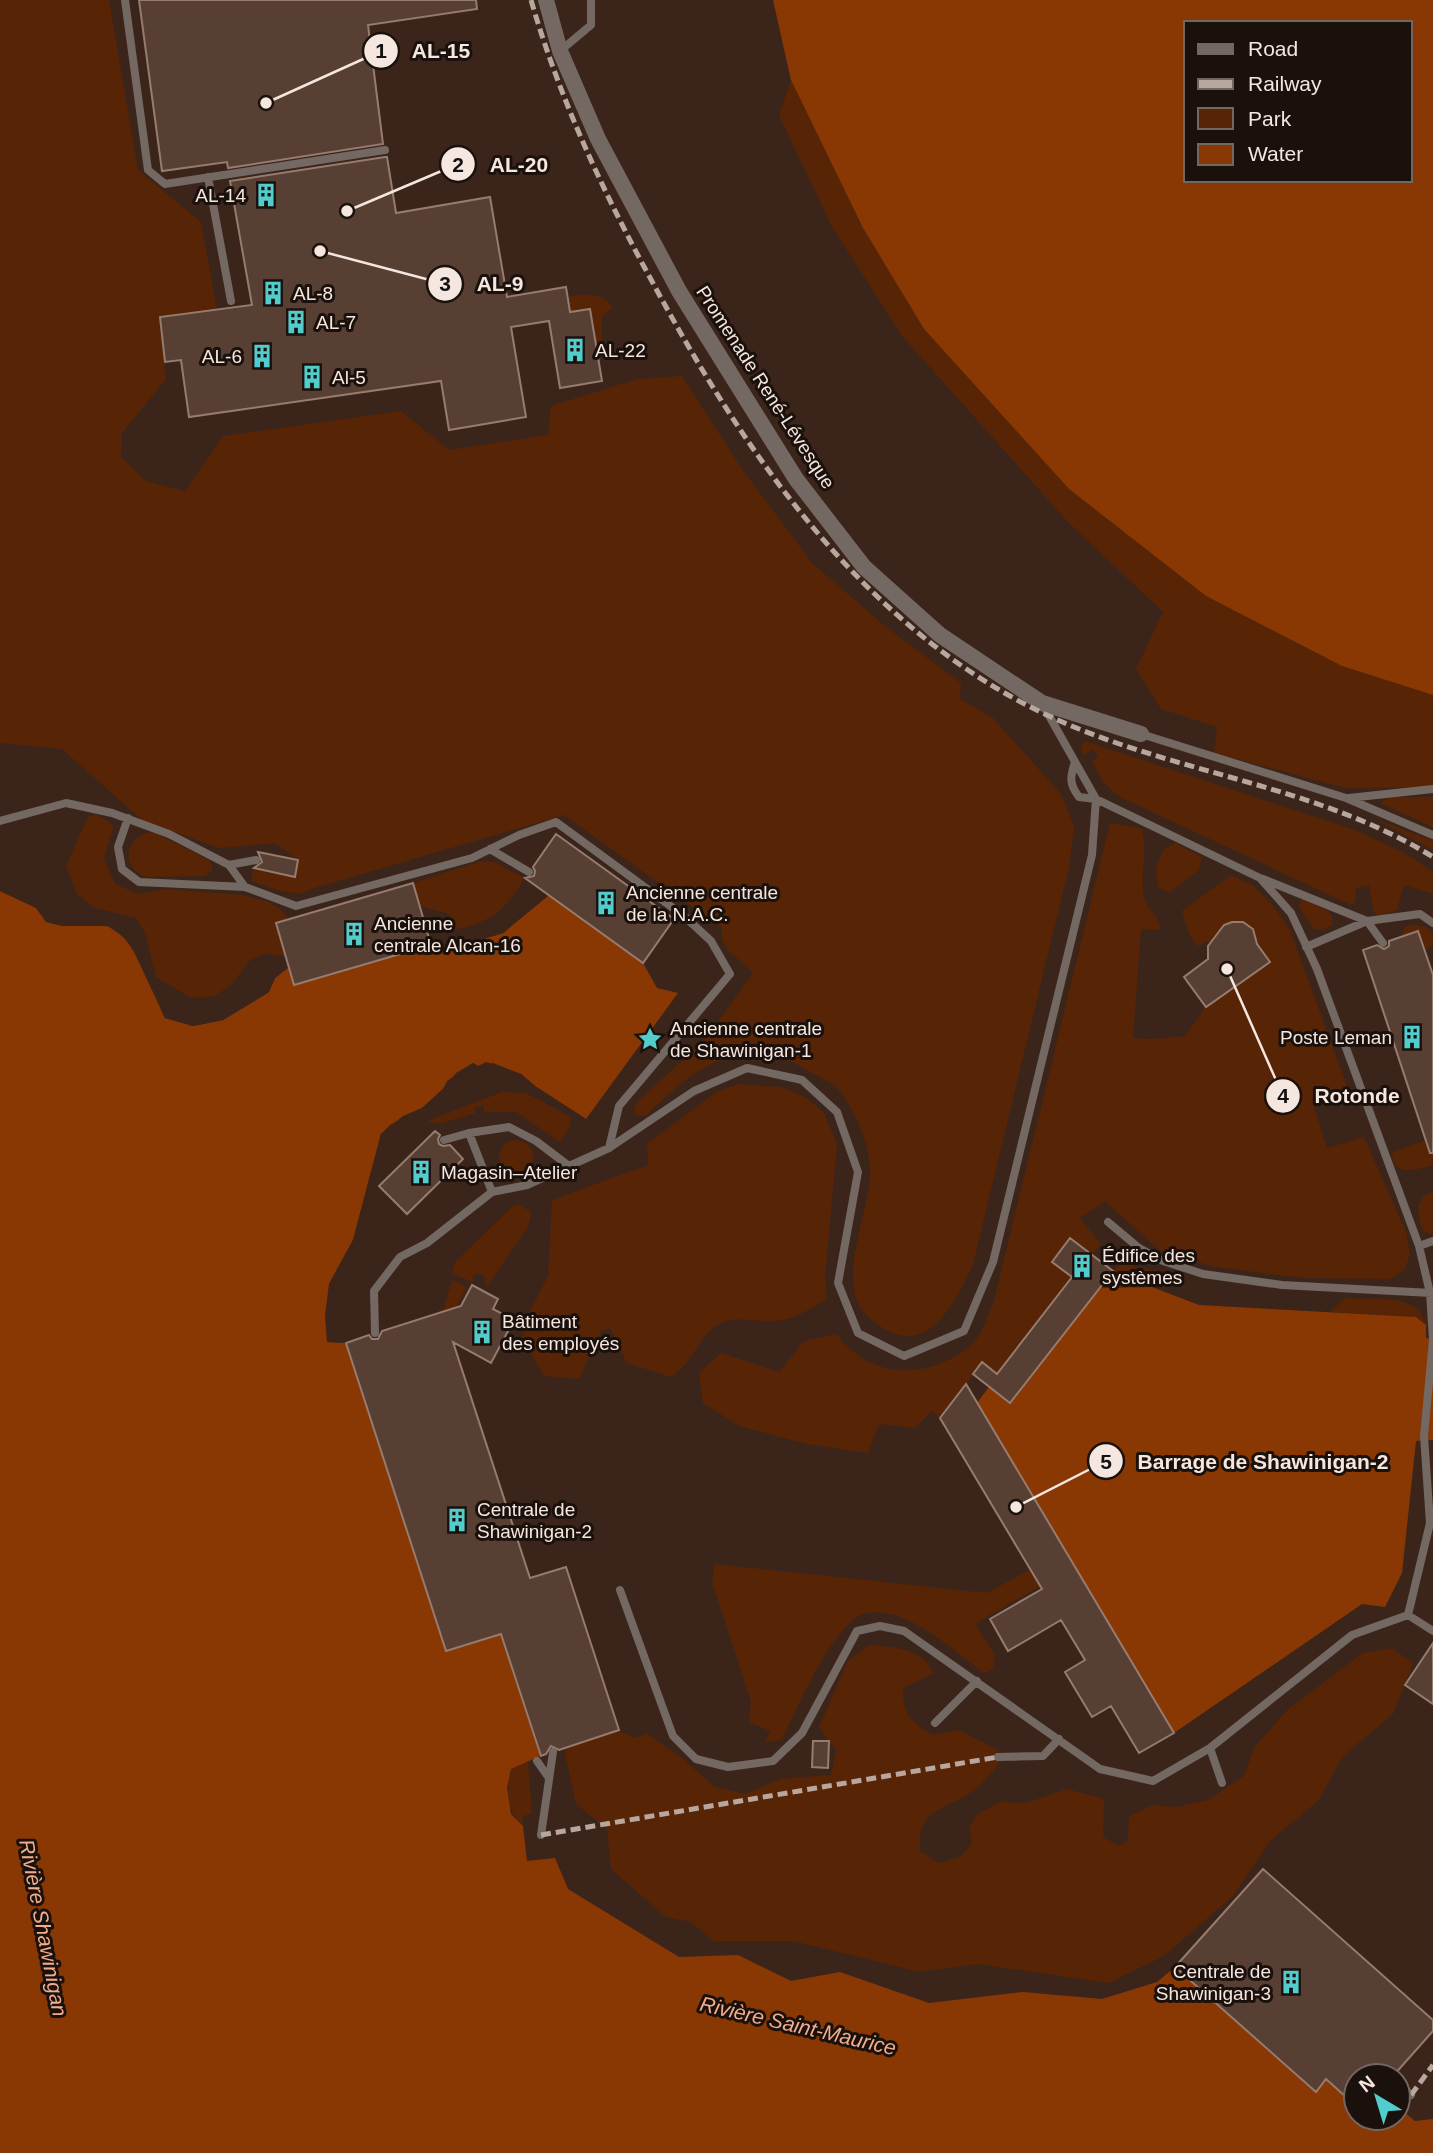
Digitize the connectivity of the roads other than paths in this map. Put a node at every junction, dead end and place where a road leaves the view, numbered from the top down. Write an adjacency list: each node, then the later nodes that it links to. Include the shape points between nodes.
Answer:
1 (125, 0): 6 (lane, via 148,170 165,184)
2 (546, 0): 4 (street, Promenade René-Lévesque)
3 (591, 0): 4 (lane, via 591,25)
4 (560, 51): 8 (street, Promenade René-Lévesque, via 598,139 680,291 796,479 864,567 940,635)
5 (385, 150): 6 (lane)
6 (208, 177): 7 (lane)
7 (231, 301)
8 (1042, 703): 9 (street, Promenade René-Lévesque); 10 (lane)
9 (1141, 734): 12 (lane)
10 (1075, 762): 13 (lane); 13 (lane, via 1072,788 1079,797)
11 (1433, 789): 12 (lane)
12 (1346, 798): 16 (lane)
13 (1096, 799): 21 (lane); 29 (lane, via 1092,855 993,1262 964,1331 904,1356 859,1333 838,1283 858,1172 837,1112 802,1080 747,1068 694,1091)
14 (128, 818): 15 (lane, via 66,803); 19 (lane); 22 (lane, via 118,847 122,869 139,883)
15 (0, 821)
16 (1433, 835)
17 (489, 849): 20 (lane); 22 (lane, via 472,858 296,906); 29 (lane, via 556,822 622,876 684,915 711,941 730,974 619,1106)
18 (252, 862): 19 (lane)
19 (229, 865): 22 (lane)
20 (529, 872)
21 (1260, 878): 23 (lane); 26 (lane, via 1291,913)
22 (245, 887)
23 (1367, 922): 24 (lane, via 1420,914); 25 (lane); 26 (lane)
24 (1433, 923)
25 (1383, 943)
26 (1306, 947): 34 (lane)
27 (469, 1133): 28 (lane); 30 (lane, via 509,1127); 31 (lane)
28 (444, 1140)
29 (610, 1149): 30 (lane)
30 (569, 1166): 31 (lane, via 527,1185)
31 (492, 1192): 36 (lane, via 427,1243 400,1257 374,1291)
32 (1108, 1222): 35 (lane, via 1139,1248 1203,1274 1282,1285)
33 (1433, 1241): 34 (lane)
34 (1419, 1246): 35 (lane)
35 (1431, 1293): 37 (lane)
36 (375, 1333)
37 (1433, 1340): 39 (lane, via 1424,1436 1430,1523)
38 (620, 1590): 41 (lane, via 673,1736 696,1759 728,1767 773,1761 802,1732 857,1631 880,1626 904,1631)
39 (1408, 1615): 40 (lane); 44 (lane, via 1352,1635)
40 (1433, 1631)
41 (977, 1681): 42 (lane); 43 (lane)
42 (935, 1723)
43 (1059, 1739): 44 (lane, via 1100,1769 1153,1781); 46 (lane, via 1043,1756)
44 (1210, 1748): 49 (lane)
45 (552, 1752): 48 (lane)
46 (998, 1758)
47 (537, 1761): 48 (lane)
48 (549, 1778): 50 (lane)
49 (1222, 1783)
50 (541, 1835)

